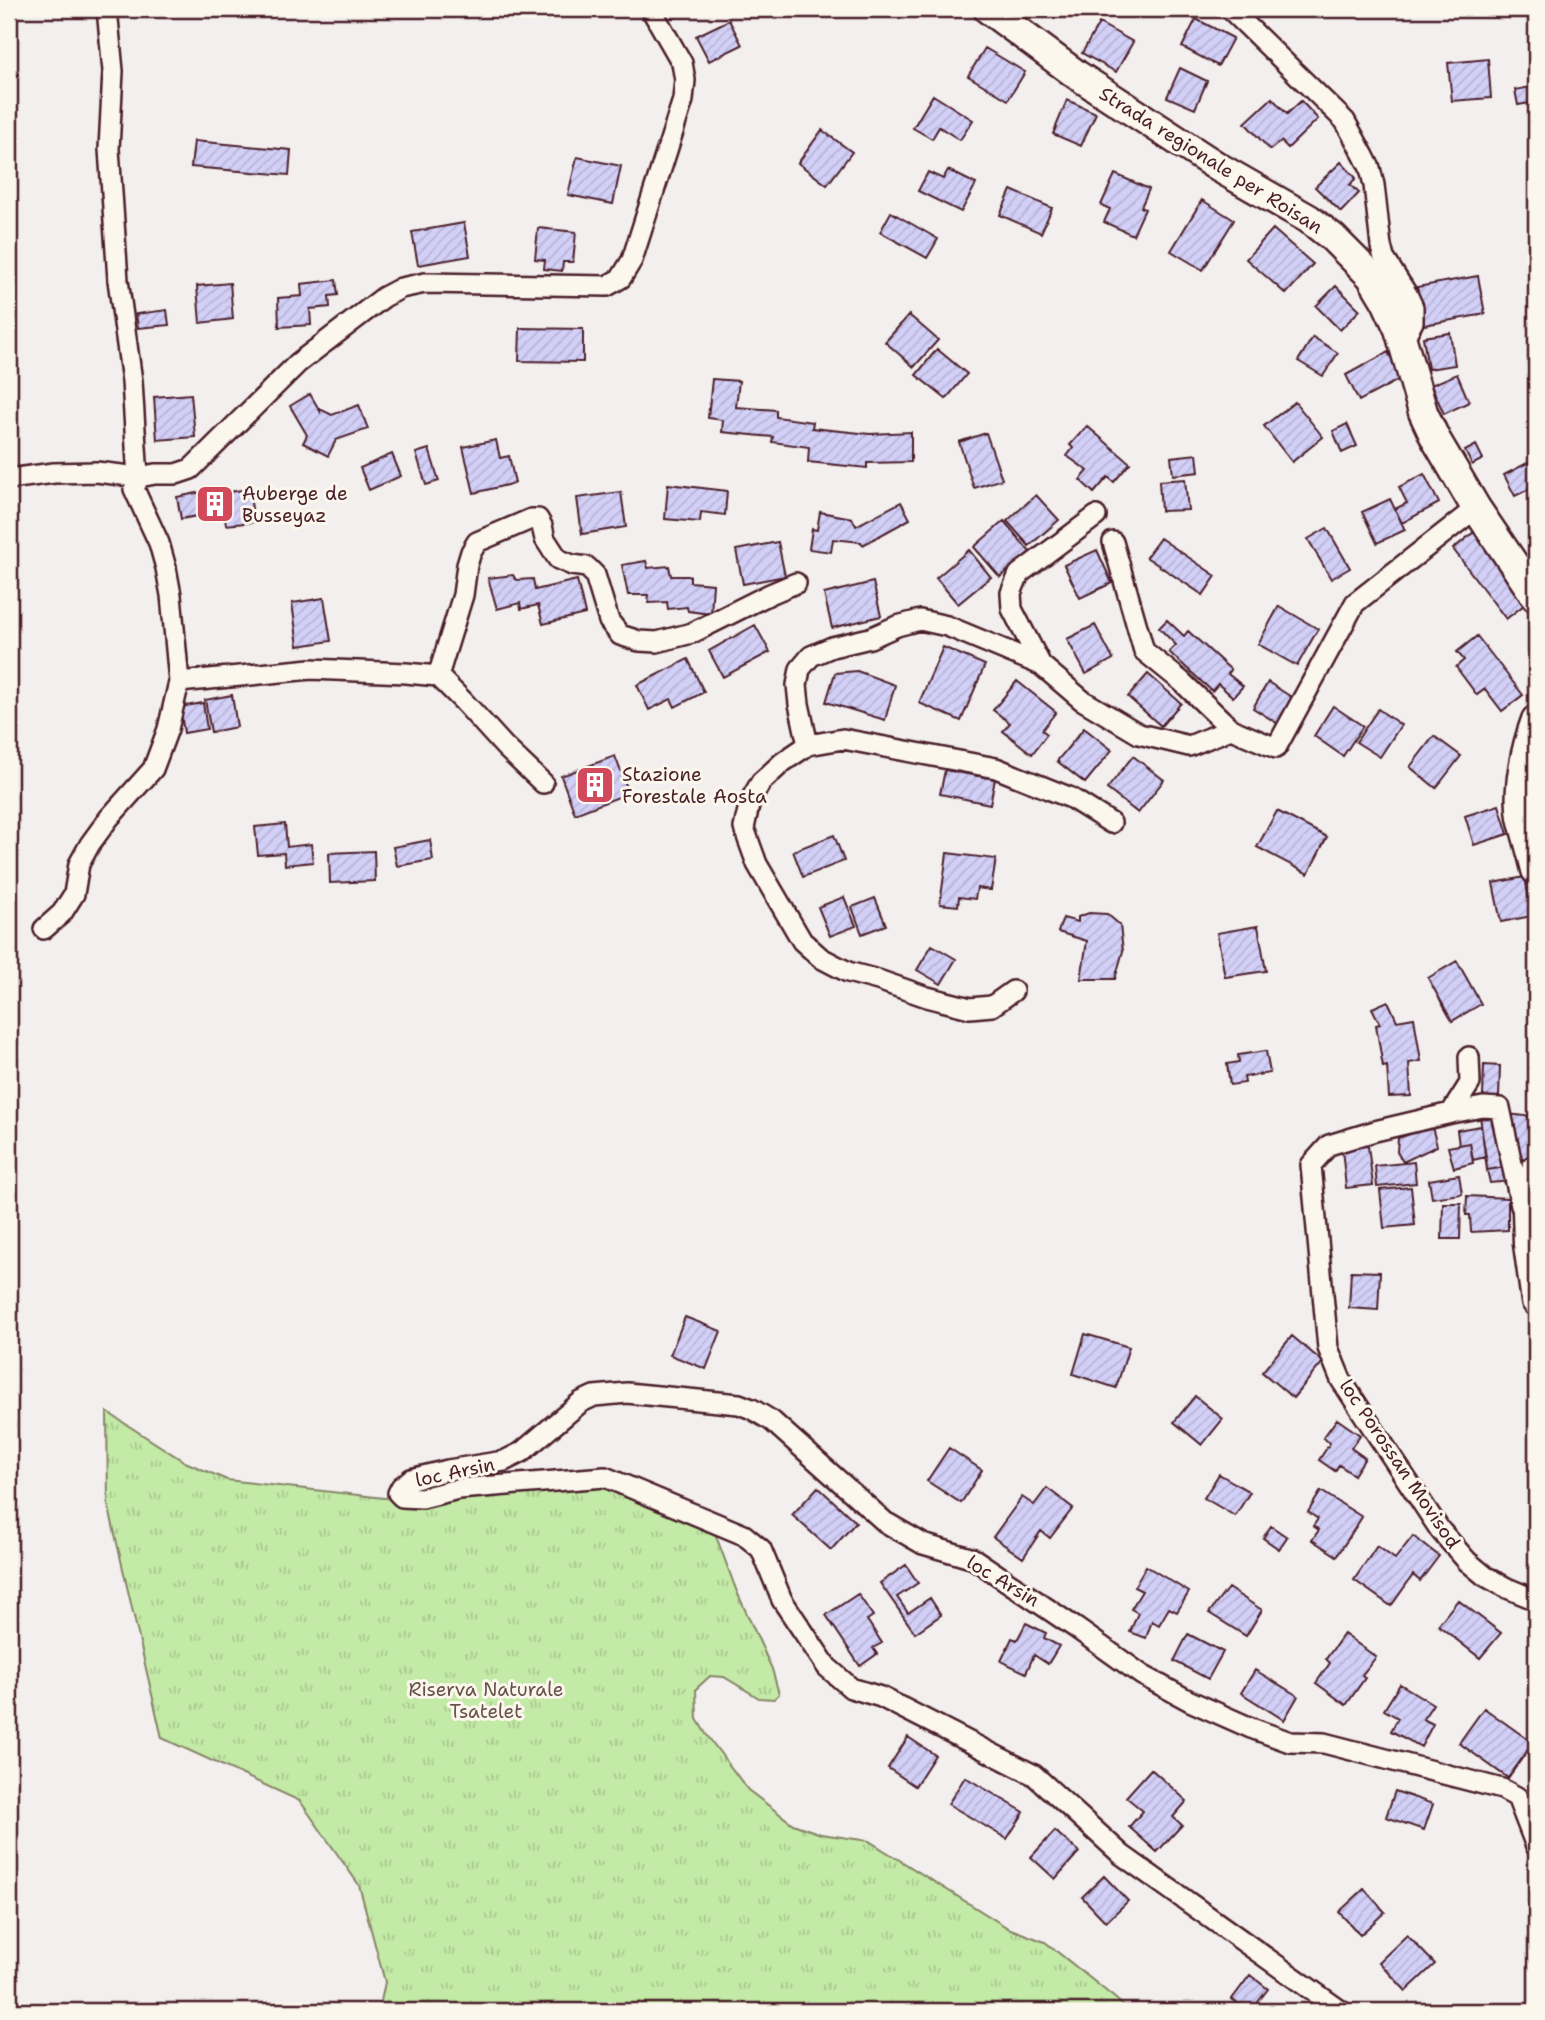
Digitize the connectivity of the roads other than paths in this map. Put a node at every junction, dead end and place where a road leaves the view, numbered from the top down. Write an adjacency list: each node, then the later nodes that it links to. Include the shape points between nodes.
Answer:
1 (107, 9): 6 (street, via 113,71 109,149)
2 (651, 9): 6 (street, via 682,63 683,100 632,260 621,278 607,286 425,283 401,288 299,363 191,469)
3 (988, 9): 5 (main road, Strada regionale per Roisan, via 1077,75 1332,237 1371,276)
4 (1230, 9): 5 (street, via 1345,121 1364,156 1374,186 1384,258 1413,307 1413,322)
5 (1402, 341): 8 (main road, Strada regionale per Roisan, via 1423,412)
6 (139, 477): 7 (street, via 96,472); 15 (street, via 134,489 166,568)
7 (9, 479)
8 (1476, 508): 12 (main road, Strada regionale per Roisan); 17 (street, via 1355,603 1276,748)
9 (1096, 516): 13 (street, via 1019,574 1011,593 1012,609)
10 (1113, 542): 17 (street, via 1144,651)
11 (796, 583): 14 (street, via 692,633 657,642 639,641 620,635 609,621 595,575 587,566 558,559 538,519 531,519 477,542 471,552)
12 (1536, 597)
13 (1041, 665): 17 (street, via 1082,700 1139,734 1189,746); 18 (street, via 947,626 920,620 832,647 811,656 800,669 797,685)
14 (438, 676): 15 (street, via 311,669); 19 (street)
15 (179, 682): 22 (street, via 153,769 90,844 79,864 74,894)
16 (1536, 720): 21 (main road, via 1522,775 1522,814)
17 (1231, 729)
18 (808, 745): 20 (street, via 843,739 996,768 1071,798); 23 (street, via 761,782 750,801 744,828 757,864 802,941 848,972 970,1008 992,1006)
19 (543, 783)
20 (1111, 822)
21 (1536, 870)
22 (44, 929)
23 (1013, 991)
24 (1469, 1058): 25 (street, via 1470,1083)
25 (1451, 1113): 27 (street, loc Porossan Movisod, via 1500,1108 1517,1191); 29 (street, loc Porossan Movisod, via 1329,1145 1311,1165 1328,1348 1341,1380 1440,1530 1485,1576)
26 (1536, 1170): 27 (main road)
27 (1527, 1210): 28 (main road)
28 (1536, 1301)
29 (1536, 1600)
30 (1536, 1846): 31 (street, loc Arsin, via 1517,1797 1502,1789 1324,1743 1290,1742 1238,1723 1142,1675 974,1559 923,1544 885,1522 772,1421 739,1404 627,1393 594,1396 504,1461 411,1479 401,1487 398,1493 402,1497 422,1497 458,1489 605,1477 744,1535 761,1549 782,1600 827,1667 851,1688 881,1697 1034,1775 1122,1854)
31 (1341, 2011)

